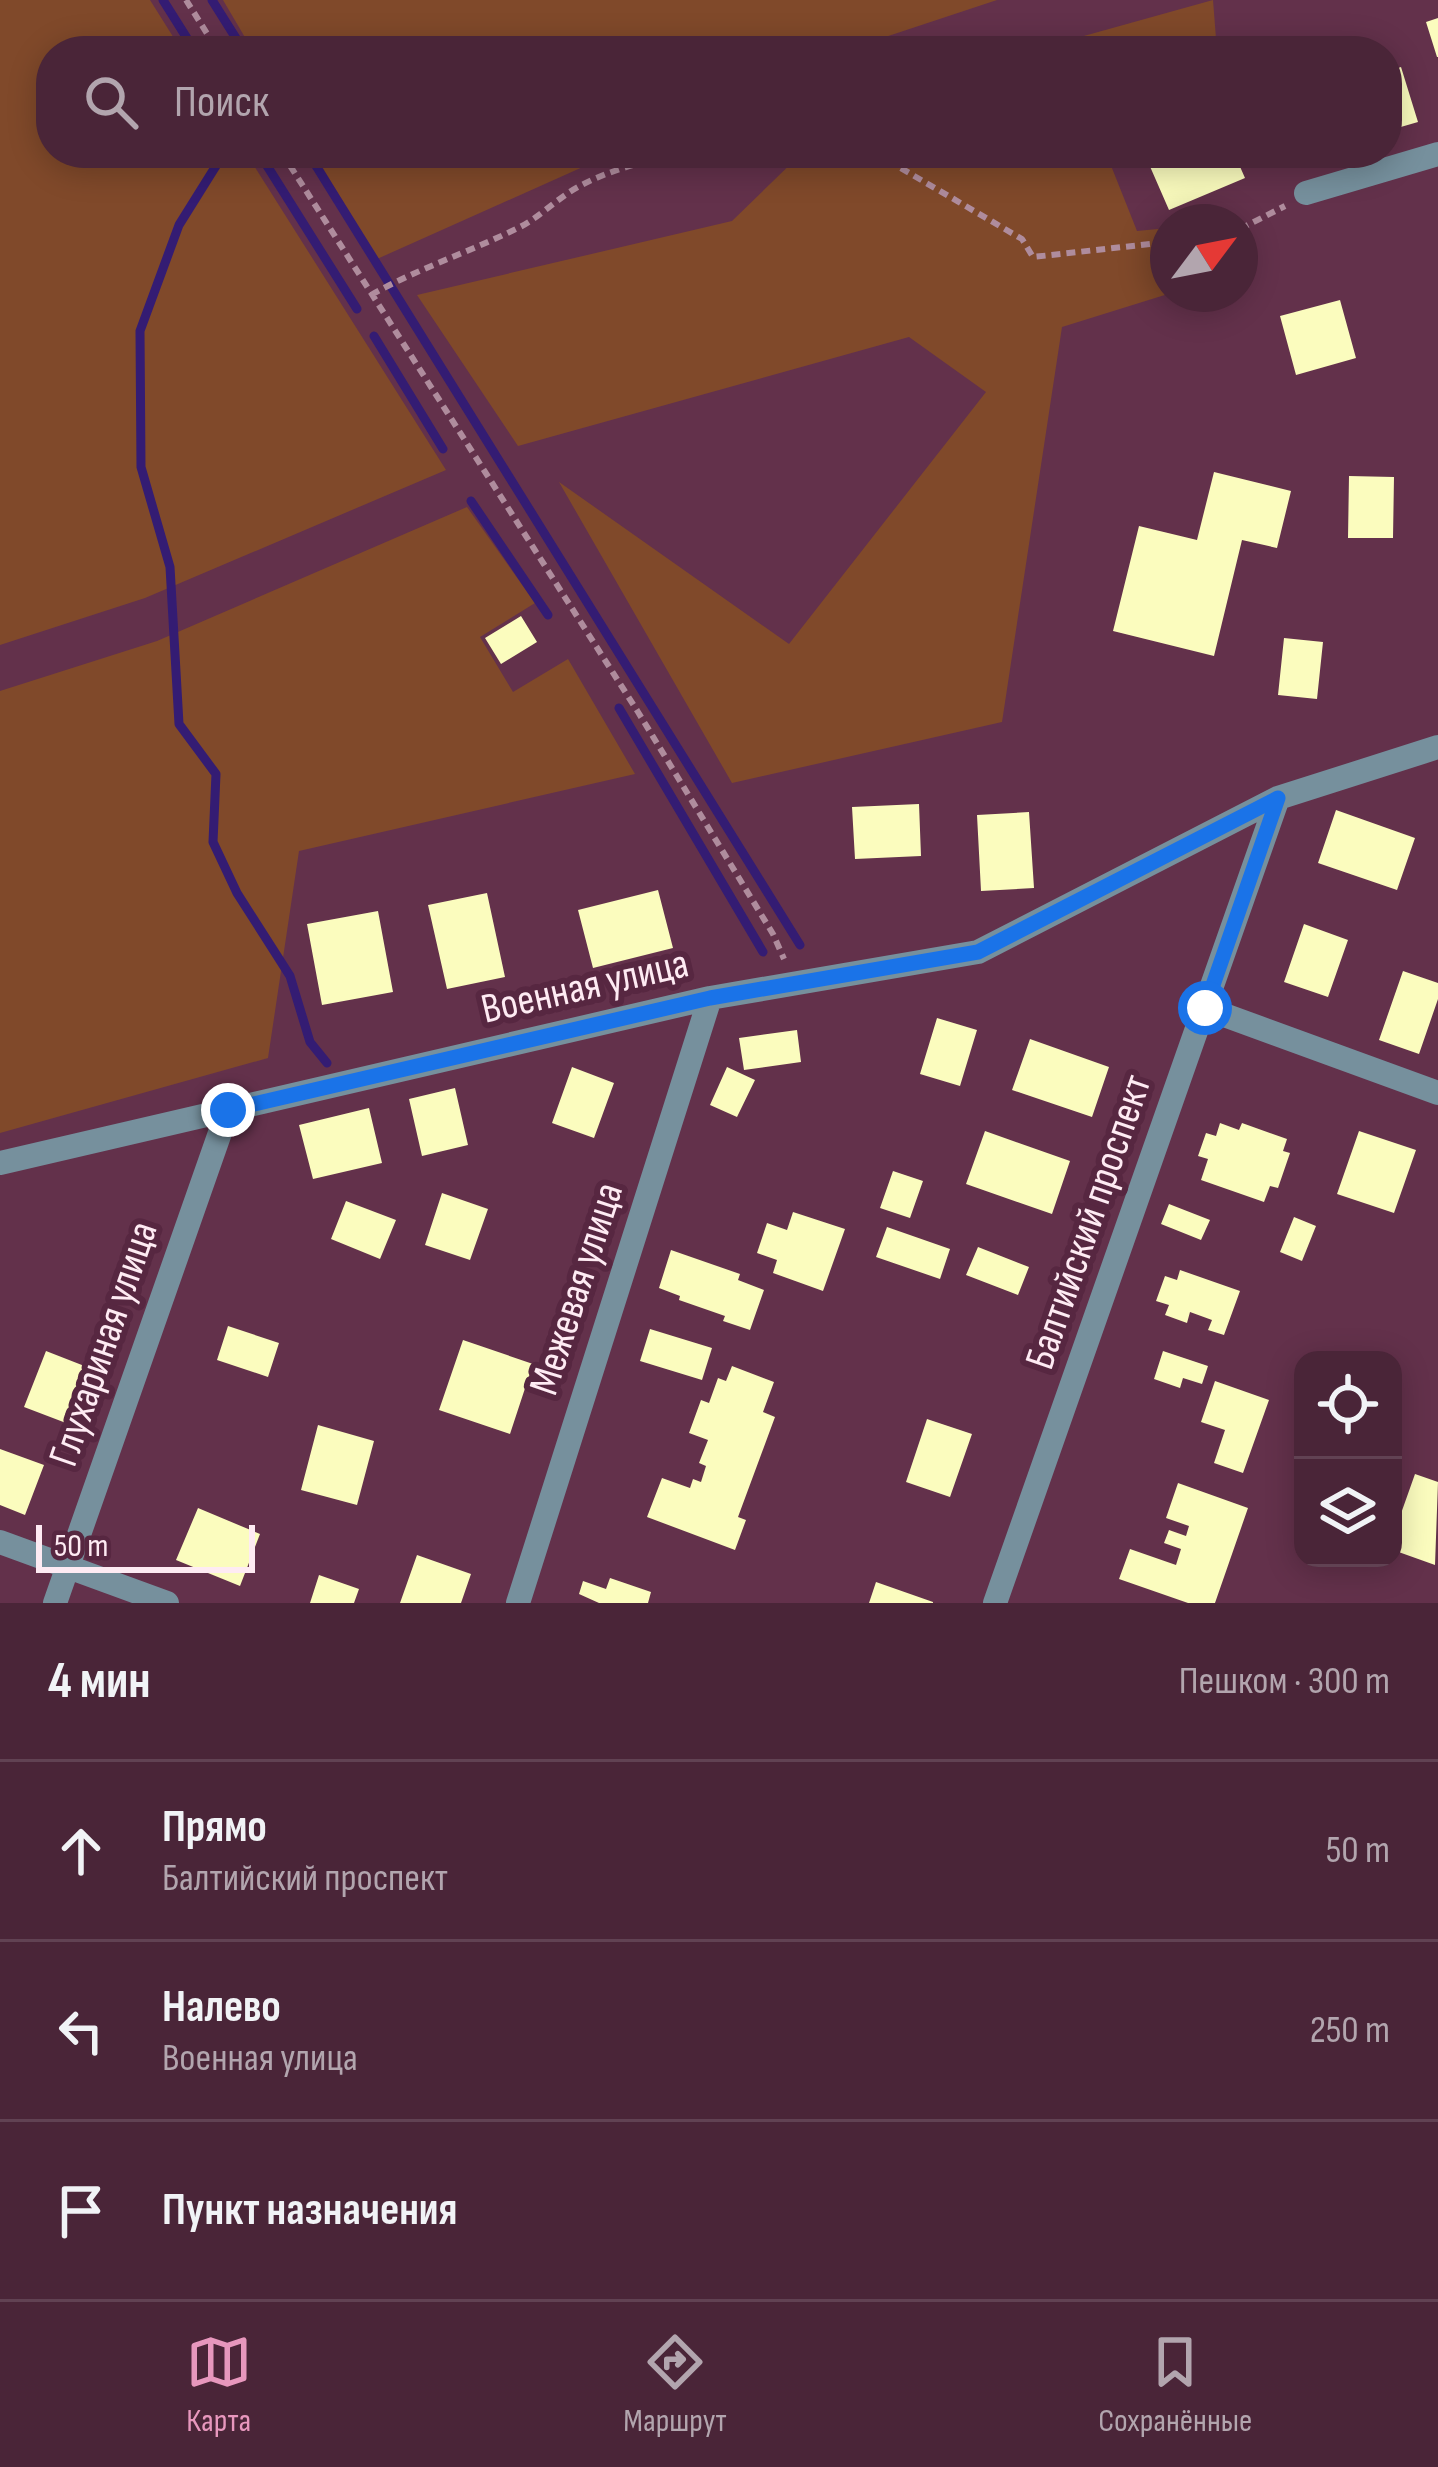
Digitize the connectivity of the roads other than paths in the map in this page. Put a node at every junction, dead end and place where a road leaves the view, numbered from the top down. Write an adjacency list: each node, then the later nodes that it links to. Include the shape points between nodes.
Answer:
1 (1438, 154): 2 (street)
2 (1402, 165)
3 (1391, 168): 4 (street)
4 (1306, 193)
5 (1438, 747): 6 (street, Военная улица)
6 (1278, 798): 7 (street, Военная улица, via 978,952); 8 (street, Балтийский проспект)
7 (710, 998): 10 (street, Военная улица); 16 (street, Межевая улица)
8 (1205, 1008): 9 (street); 17 (street, Балтийский проспект)
9 (1438, 1094)
10 (228, 1110): 11 (street, Военная улица); 13 (street, Глухариная улица)
11 (0, 1162)
12 (0, 1542): 13 (street)
13 (68, 1567): 14 (street, Глухариная улица); 15 (street)
14 (55, 1603)
15 (167, 1603)
16 (518, 1603)
17 (995, 1603)

